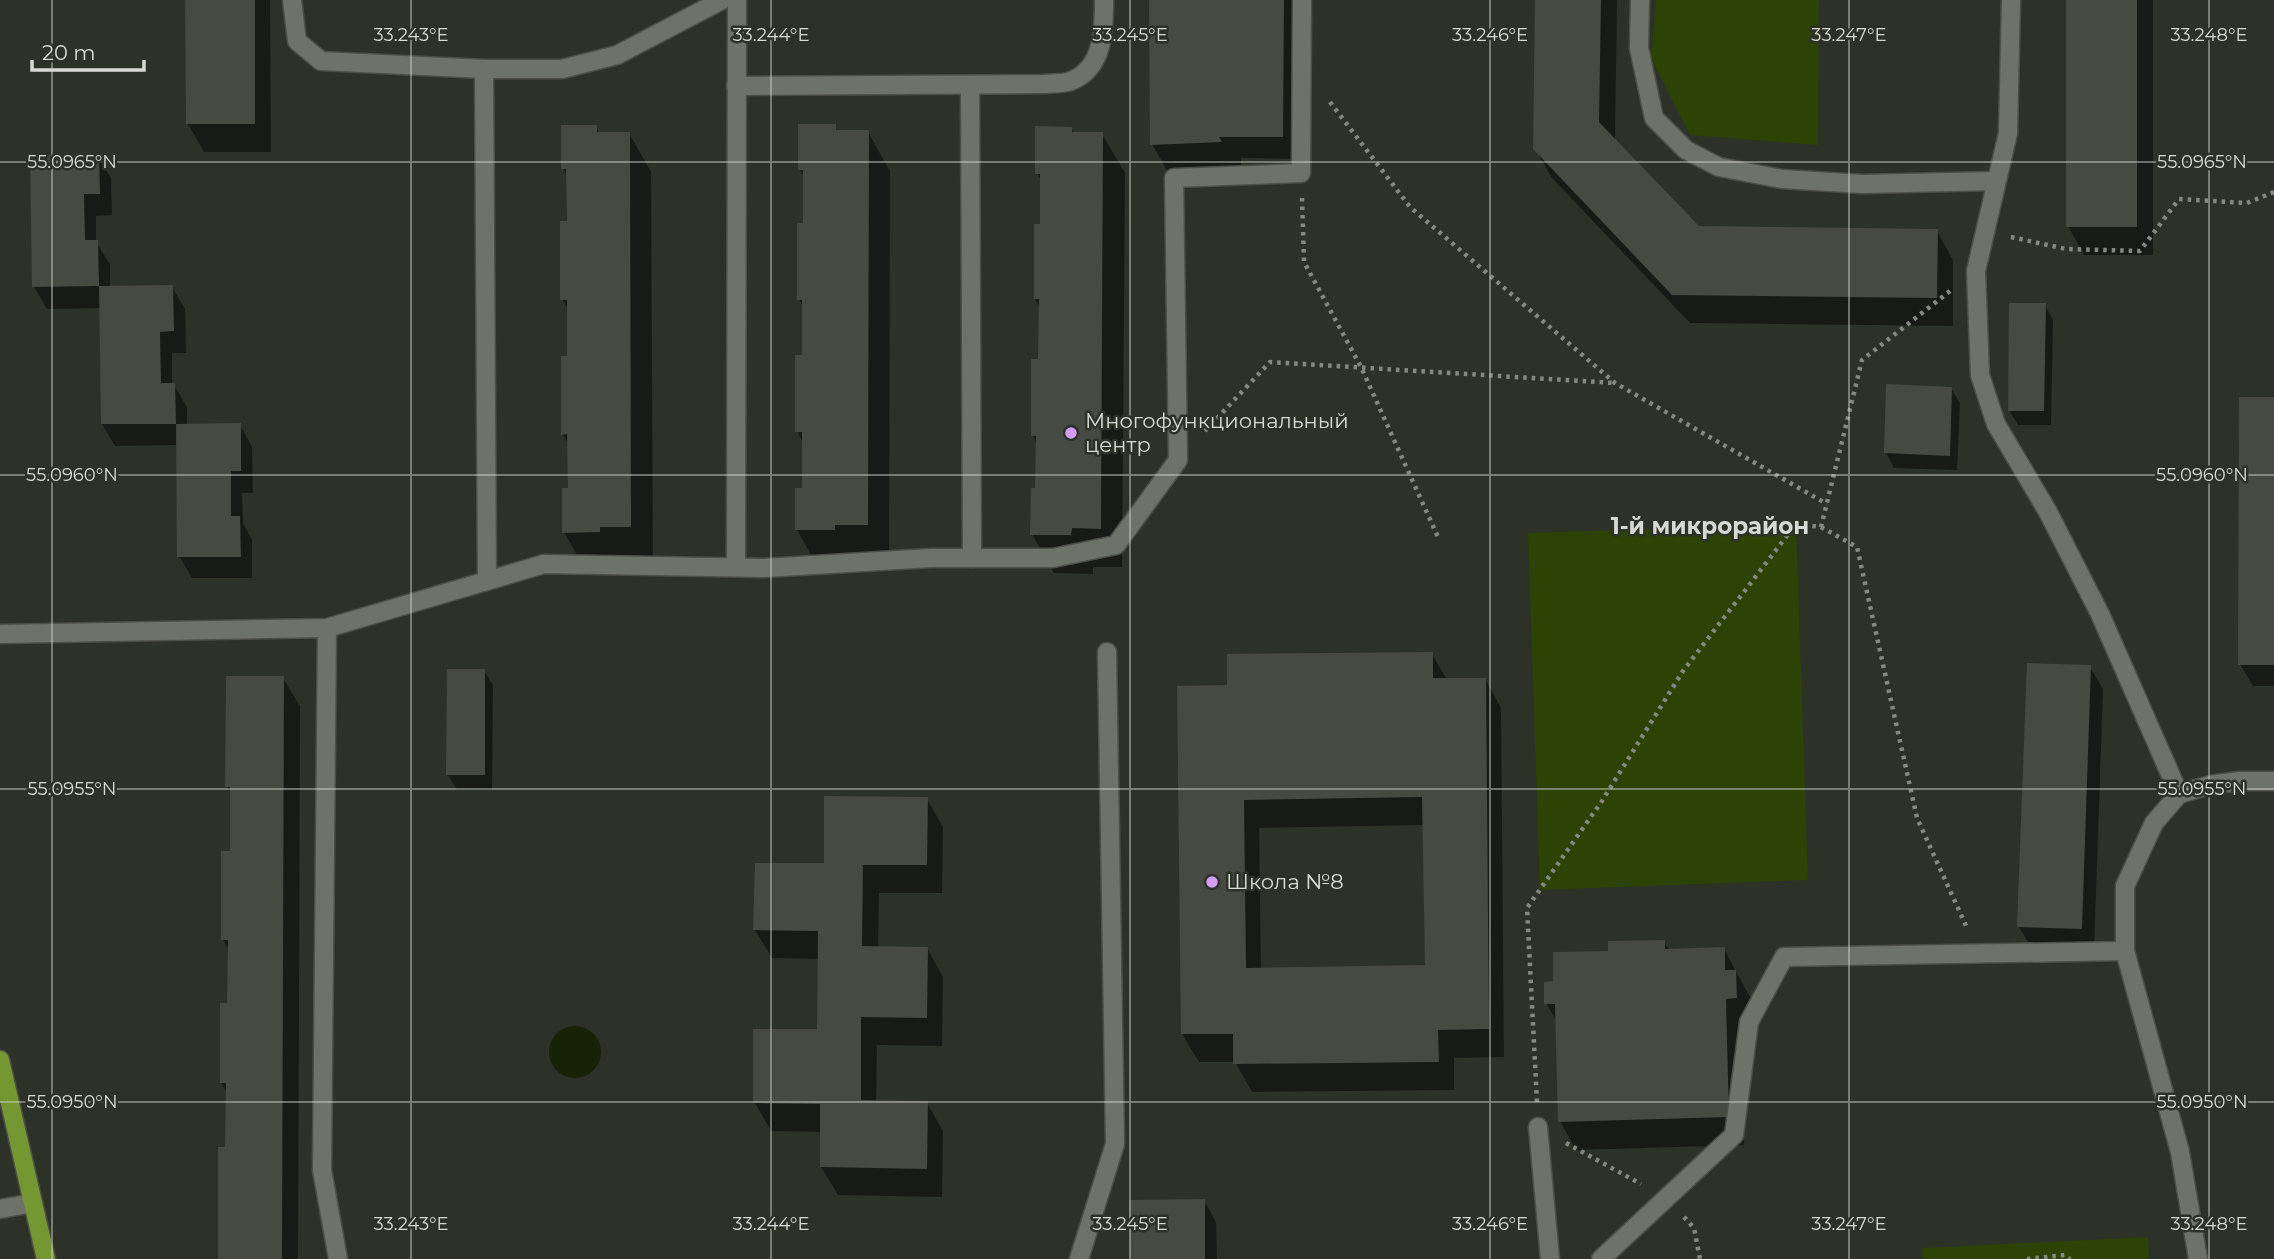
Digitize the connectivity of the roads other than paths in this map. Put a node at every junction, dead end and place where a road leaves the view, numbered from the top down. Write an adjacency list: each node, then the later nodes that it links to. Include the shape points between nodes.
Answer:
1 (292, 0): 8 (lane, via 297,41 321,61)
2 (722, 0): 8 (lane, via 617,55 562,69)
3 (737, 0): 10 (lane)
4 (1104, 0): 9 (lane, via 1101,48 1087,70 1071,81)
5 (1302, 0): 12 (lane, via 1301,173 1174,178 1178,460 1116,545 1053,558)
6 (1640, 0): 11 (lane, via 1639,48 1654,118 1686,150 1719,167 1782,179 1862,184)
7 (2011, 0): 11 (lane, via 2008,133)
8 (484, 69): 14 (lane)
9 (970, 85): 10 (lane); 12 (lane)
10 (736, 86): 13 (lane)
11 (1996, 181): 19 (lane, via 1976,271 1980,375 1996,424 2100,614)
12 (972, 558): 13 (lane)
13 (736, 567): 14 (lane, via 544,564)
14 (487, 580): 15 (lane)
15 (327, 628): 16 (lane); 26 (lane, via 322,1170)
16 (0, 634)
17 (1107, 652): 27 (lane, via 1115,1144)
18 (2274, 781): 19 (lane, via 2210,785)
19 (2179, 794): 20 (lane, via 2154,822 2126,886)
20 (2125, 951): 29 (lane, via 1784,957 1749,1022 1734,1135); 30 (lane, via 2180,1152)
21 (0, 1060): 23 (main road)
22 (1538, 1127): 28 (lane)
23 (33, 1203): 24 (lane); 25 (main road)
24 (0, 1209)
25 (46, 1259)
26 (338, 1259)
27 (1079, 1259)
28 (1550, 1259)
29 (1601, 1259)
30 (2198, 1259)

